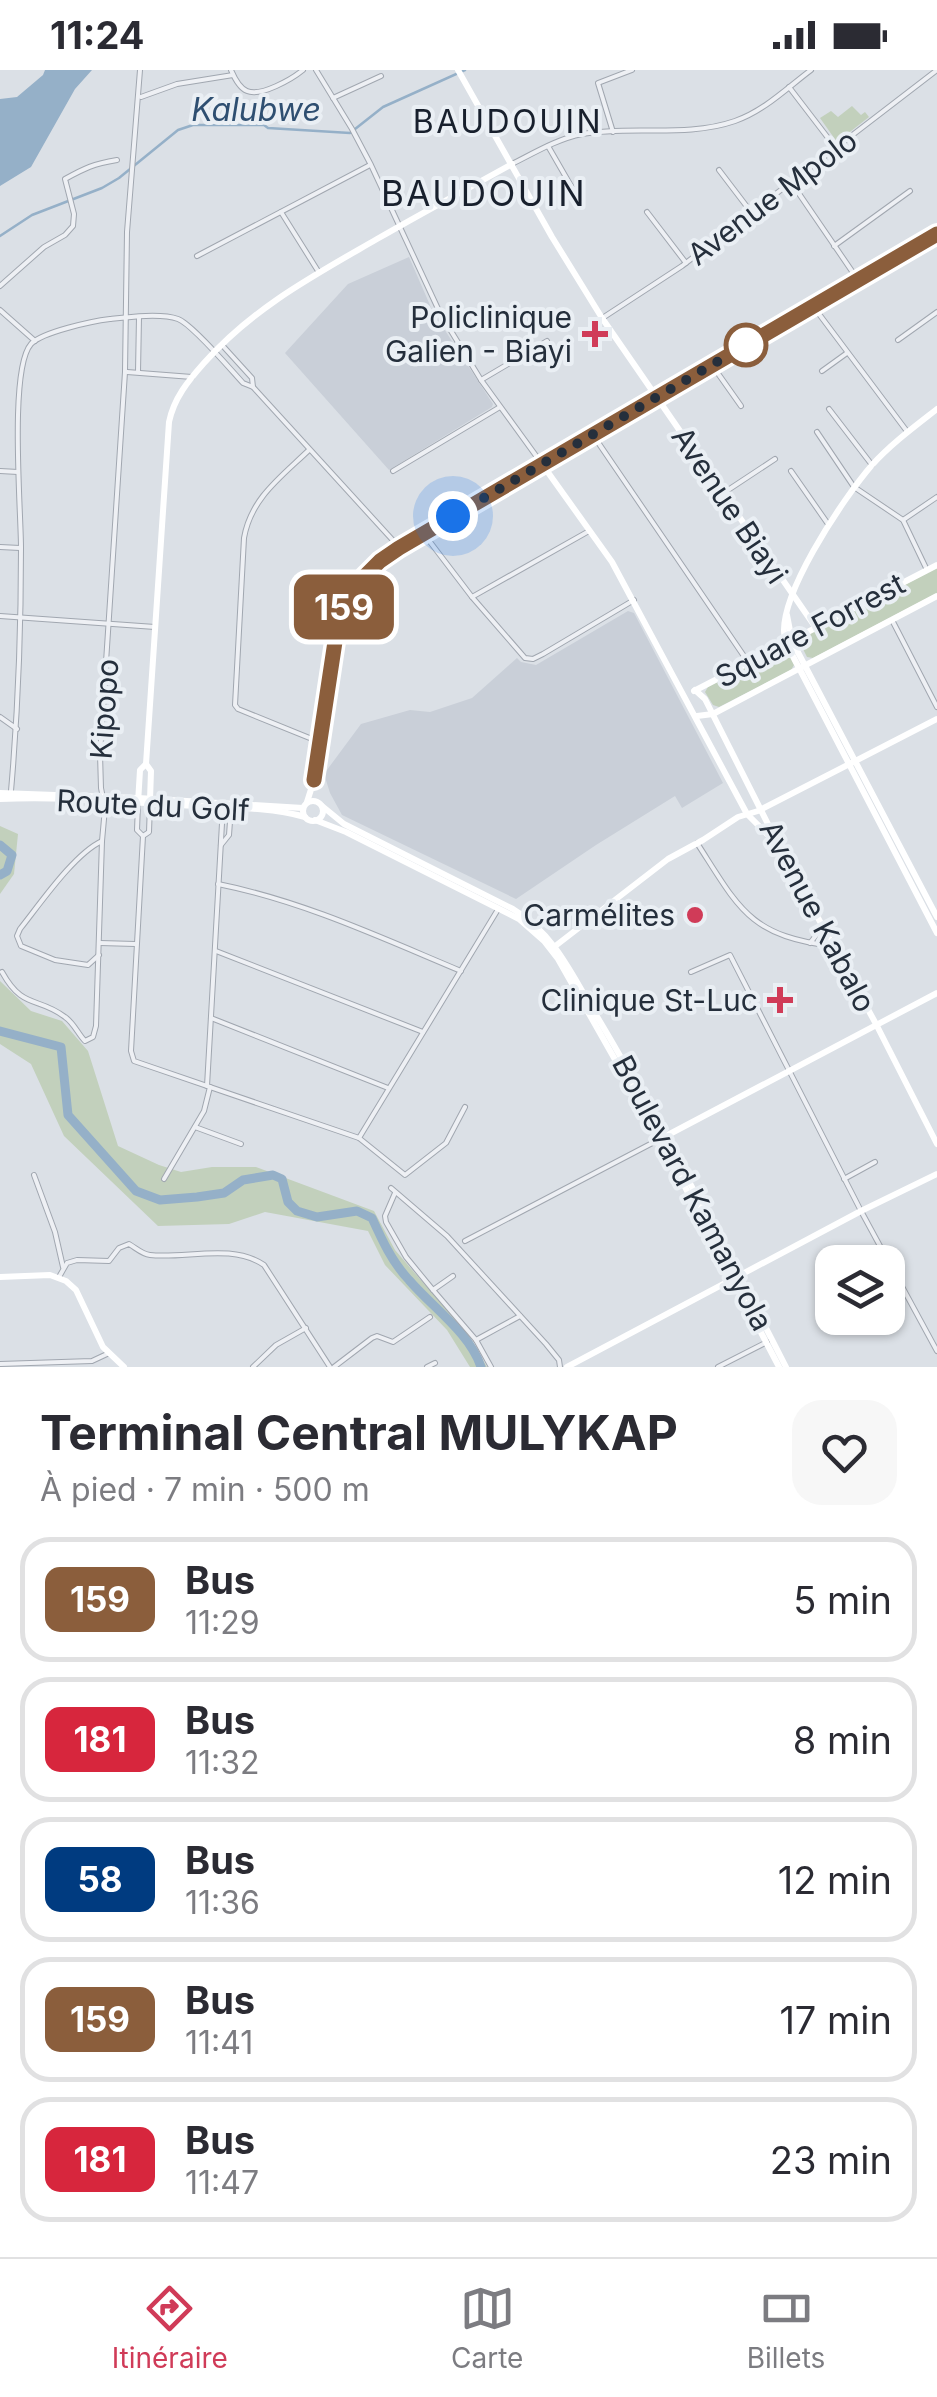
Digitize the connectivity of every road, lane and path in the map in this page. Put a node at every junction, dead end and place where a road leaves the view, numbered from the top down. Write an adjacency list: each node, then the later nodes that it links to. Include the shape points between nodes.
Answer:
1 (140, 70): 11 (street, Kipopo)
2 (303, 70): 8 (street, via 252,92)
3 (316, 70): 12 (street)
4 (632, 70): 13 (street, via 598,83)
5 (811, 70): 10 (street)
6 (937, 70): 15 (street, Avenue Mpolo)
7 (459, 71): 17 (street, Avenue Biayi)
8 (232, 72): 11 (street)
9 (381, 76): 12 (street)
10 (790, 86): 13 (street, via 753,113 721,125); 15 (street)
11 (139, 98): 37 (street, Kipopo, via 126,232)
12 (333, 98): 18 (street)
13 (613, 132): 14 (street)
14 (548, 146): 17 (street); 22 (street)
15 (836, 148): 20 (street, Avenue Mpolo)
16 (117, 160): 33 (street, via 66,178 74,214 70,230)
17 (512, 164): 26 (street); 39 (street, Avenue Biayi)
18 (370, 165): 23 (street); 26 (street)
19 (719, 170): 25 (street)
20 (791, 182): 25 (street, Avenue Mpolo); 28 (street)
21 (910, 191): 28 (street)
22 (578, 198)
23 (280, 212): 29 (street); 31 (street)
24 (647, 212): 30 (street)
25 (750, 212): 30 (street, Avenue Mpolo)
26 (399, 226): 31 (street); 51 (street, via 440,313)
27 (937, 234): 32 (street)
28 (834, 246): 32 (street)
29 (198, 256)
30 (686, 262): 39 (street, Avenue Mpolo)
31 (319, 272): 43 (street)
32 (858, 280): 34 (street)
33 (0, 286)
34 (812, 306): 45 (street); 46 (street)
35 (0, 310): 41 (street)
36 (937, 312): 40 (street)
37 (126, 317): 38 (street); 41 (street); 48 (street, Kipopo)
38 (138, 317): 44 (street, via 181,320); 49 (street)
39 (602, 318): 53 (street, Avenue Biayi)
40 (898, 340)
41 (34, 341): 68 (street, via 20,385)
42 (547, 341): 51 (street)
43 (222, 345): 44 (street); 52 (street)
44 (214, 352): 50 (street); 52 (street)
45 (848, 353): 47 (street); 59 (street)
46 (712, 365): 53 (street); 54 (street)
47 (822, 370)
48 (125, 372): 49 (street); 89 (street, Kipopo)
49 (138, 374): 50 (street)
50 (192, 377): 90 (street, via 169,422)
51 (482, 380): 55 (street)
52 (253, 387): 61 (street)
53 (656, 398): 60 (street); 70 (street, Avenue Biayi)
54 (741, 406)
55 (500, 407): 63 (street); 66 (street)
56 (829, 409): 64 (street)
57 (937, 409): 59 (street)
58 (818, 432): 69 (street)
59 (908, 432): 64 (street)
60 (593, 436): 63 (street); 95 (street)
61 (309, 450): 78 (street); 106 (street, via 262,496 247,523 235,705)
62 (775, 458): 70 (street)
63 (542, 464): 74 (street, Avenue Kabalo); 75 (street)
64 (872, 465): 69 (street)
65 (0, 471): 68 (street)
66 (393, 471)
67 (791, 471): 73 (street)
68 (18, 472): 77 (street)
69 (854, 488): 72 (street); 73 (street)
70 (722, 494): 81 (street, Avenue Biayi)
71 (937, 497): 72 (street)
72 (903, 520): 80 (street)
73 (828, 524): 81 (street)
74 (589, 531): 83 (street); 84 (street, Avenue Kabalo)
75 (424, 533): 78 (street); 83 (street)
76 (0, 547): 77 (street)
77 (21, 548): 87 (street)
78 (399, 548): 106 (street, via 365,576 341,614)
79 (937, 565): 80 (street, Square Forrest)
80 (927, 570): 91 (street, Square Forrest)
81 (792, 596): 85 (street); 91 (street, Avenue Biayi)
82 (937, 596): 88 (street, Square Forrest)
83 (472, 597): 84 (street, via 528,659)
84 (634, 600): 97 (street, Avenue Kabalo)
85 (787, 614): 92 (street); 93 (street)
86 (0, 616): 87 (street)
87 (18, 617): 89 (street); 105 (street)
88 (892, 620): 96 (street, Square Forrest); 100 (street)
89 (110, 624): 90 (street); 112 (street, Kipopo, via 100,754)
90 (155, 627): 108 (street)
91 (816, 628): 93 (street, Square Forrest)
92 (783, 629): 93 (street); 94 (street)
93 (789, 642): 94 (street, Square Forrest); 96 (street)
94 (769, 652): 95 (street, Square Forrest)
95 (748, 662): 98 (street, Square Forrest)
96 (802, 667): 101 (street, Square Forrest); 107 (street)
97 (679, 685): 98 (street); 99 (street, Avenue Kabalo)
98 (694, 691): 99 (street, Square Forrest); 101 (street, Avenue Kabalo)
99 (687, 700): 102 (street, Avenue Kabalo)
100 (937, 707)
101 (713, 714): 102 (street, Square Forrest); 118 (street, Avenue Kabalo)
102 (696, 716): 119 (street, Avenue Kabalo)
103 (0, 717): 105 (street)
104 (937, 719): 107 (street)
105 (16, 729): 111 (street)
106 (319, 742): 109 (street)
107 (852, 762): 118 (street); 128 (street); 130 (street)
108 (146, 764): 113 (street); 114 (street, via 152,771)
109 (314, 780): 116 (street); 117 (street)
110 (0, 796): 111 (street, Route du Golf)
111 (11, 796): 112 (street, Route du Golf)
112 (104, 799): 113 (street, Route du Golf); 122 (street, Kipopo)
113 (138, 801): 114 (street, Route du Golf); 121 (street, via 137,830)
114 (150, 801): 115 (street, Route du Golf); 121 (street, via 149,832)
115 (227, 806): 117 (street, Route du Golf); 126 (street)
116 (322, 806): 117 (street, Boulevard Kamanyola, via 316,801); 120 (street); 125 (street, Boulevard Kamanyola)
117 (305, 809): 120 (street, Boulevard Kamanyola)
118 (761, 810): 119 (street); 124 (street, Avenue Kabalo)
119 (747, 814): 123 (street); 124 (street, Avenue Kabalo)
120 (315, 820): 125 (street, Boulevard Kamanyola)
121 (143, 836): 133 (street)
122 (102, 841): 131 (street, Kipopo); 137 (street, via 17,936 21,946 56,960 88,965)
123 (697, 843): 132 (street, via 746,913 780,936); 135 (street)
124 (779, 847): 129 (street, Avenue Kabalo)
125 (403, 856): 127 (street, Boulevard Kamanyola)
126 (218, 884): 136 (street); 138 (street, via 293,903)
127 (500, 905): 135 (street, Boulevard Kamanyola); 138 (street)
128 (937, 917)
129 (822, 928): 132 (street); 134 (street, Avenue Kabalo)
130 (937, 934)
131 (100, 943): 133 (street); 137 (street, Kipopo)
132 (810, 943): 134 (street)
133 (137, 944): 146 (street, via 133,1060)
134 (832, 946): 143 (street, Avenue Kabalo)
135 (553, 948): 150 (street, Boulevard Kamanyola)
136 (216, 950): 142 (street); 144 (street)
137 (99, 955): 139 (street, Kipopo, via 96,1026 85,1041 68,1018 22,998)
138 (462, 971): 144 (street)
139 (2, 972)
140 (691, 972): 145 (street, via 730,955)
141 (937, 993): 143 (street)
142 (212, 1018): 146 (street); 147 (street)
143 (876, 1024): 145 (street); 153 (street, Avenue Kabalo)
144 (423, 1032): 147 (street)
145 (789, 1071): 150 (street); 158 (street)
146 (208, 1086): 149 (street); 151 (street)
147 (388, 1088): 151 (street)
148 (465, 1108): 151 (street, via 446,1144 407,1175)
149 (195, 1127): 152 (street); 157 (street)
150 (663, 1137): 160 (street); 165 (street, Boulevard Kamanyola)
151 (360, 1138)
152 (241, 1144)
153 (937, 1144)
154 (876, 1162): 158 (street)
155 (937, 1174): 159 (street)
156 (34, 1175): 161 (street)
157 (164, 1179)
158 (844, 1179): 159 (street)
159 (861, 1211): 165 (street); 172 (street)
160 (466, 1241)
161 (63, 1266): 164 (street); 169 (street, via 109,1260 129,1244 147,1256 245,1256 264,1265)
162 (453, 1276): 166 (street)
163 (0, 1277): 164 (street)
164 (59, 1277): 173 (street, via 76,1290)
165 (737, 1278): 171 (street, Boulevard Kamanyola); 174 (street); 185 (street, Boulevard Kamanyola)
166 (433, 1290): 167 (street, via 385,1220 393,1190 447,1236); 170 (street)
167 (520, 1316): 170 (street); 182 (street)
168 (430, 1317): 179 (street, via 392,1342 372,1338)
169 (306, 1328): 178 (street); 179 (street)
170 (476, 1340): 181 (street)
171 (767, 1342): 184 (street); 185 (street, Boulevard Kamanyola)
172 (937, 1350)
173 (108, 1354): 176 (street, via 92,1361); 177 (street)
174 (580, 1360): 182 (street); 183 (street)
175 (435, 1363): 180 (street)
176 (0, 1364)
177 (124, 1367)
178 (253, 1367)
179 (332, 1367)
180 (427, 1367)
181 (491, 1367)
182 (563, 1367)
183 (586, 1367)
184 (718, 1367)
185 (783, 1367)

